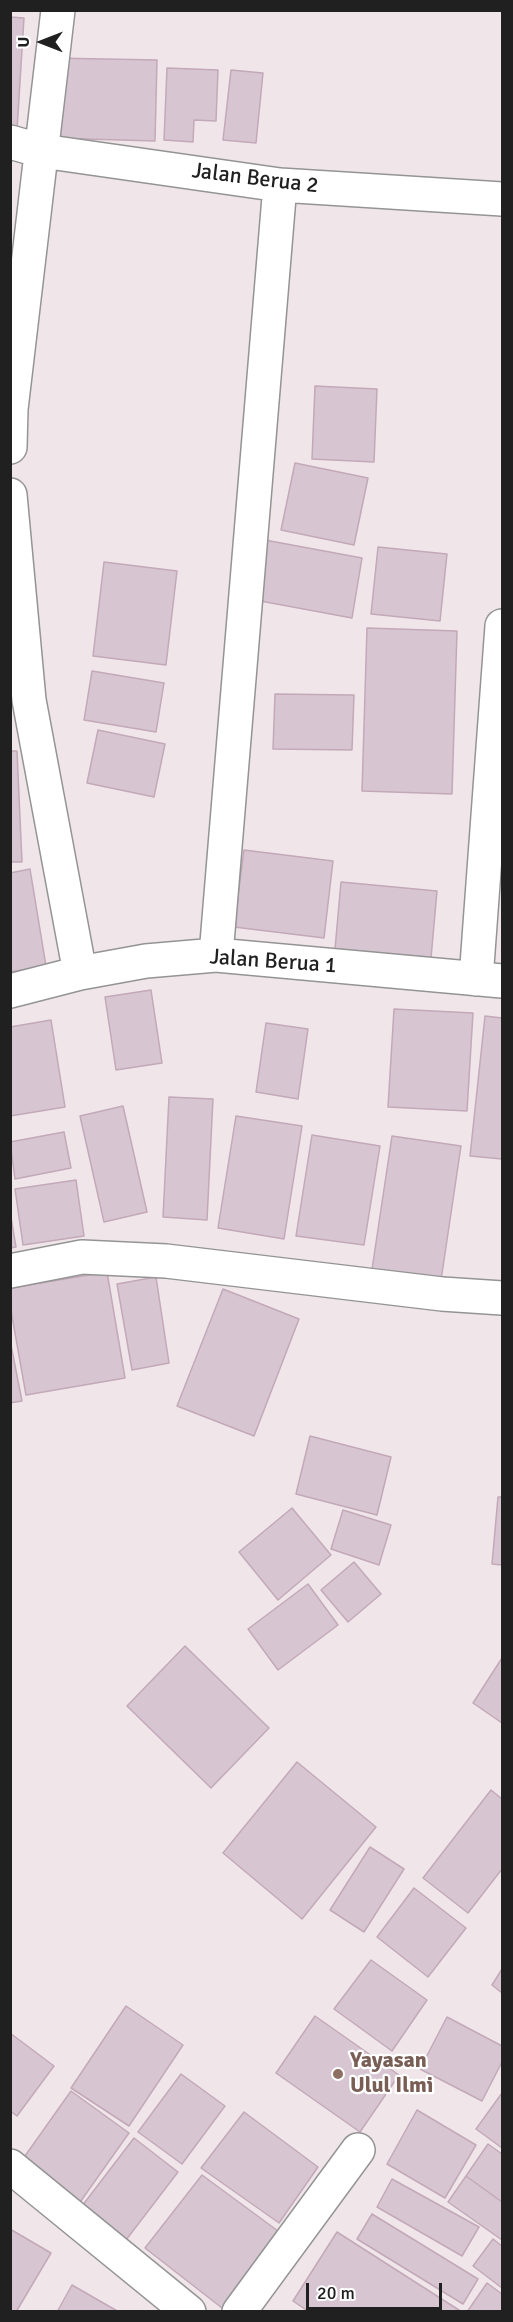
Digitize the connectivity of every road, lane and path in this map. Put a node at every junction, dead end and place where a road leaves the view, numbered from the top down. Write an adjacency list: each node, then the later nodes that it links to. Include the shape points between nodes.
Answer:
1 (58, 10): 3 (street)
2 (10, 142): 3 (street, Jalan Berua 2)
3 (42, 151): 4 (street, Jalan Berua 2); 6 (street, via 11,409)
4 (280, 185): 5 (street, Jalan Berua 2); 10 (street)
5 (502, 200)
6 (11, 445)
7 (10, 495): 9 (street)
8 (502, 626): 12 (street)
9 (20, 701): 11 (street)
10 (216, 955): 11 (street, Jalan Berua 1, via 146,961); 12 (street, Jalan Berua 1)
11 (80, 973): 13 (street, Jalan Berua 1)
12 (489, 980)
13 (10, 991)
14 (10, 1271): 15 (street, via 82,1257 166,1261)
15 (502, 1298)
16 (358, 2150): 19 (street)
17 (10, 2166): 18 (street)
18 (189, 2312)
19 (239, 2312)

